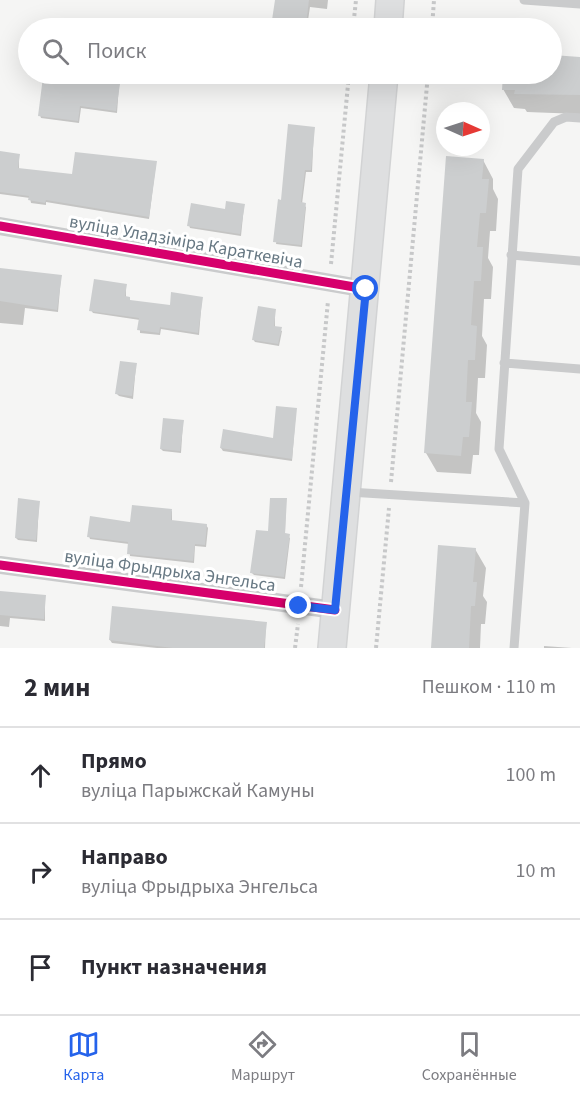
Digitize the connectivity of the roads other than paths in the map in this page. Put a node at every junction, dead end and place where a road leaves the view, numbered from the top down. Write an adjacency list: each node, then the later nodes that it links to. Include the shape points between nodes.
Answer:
1 (390, 0): 4 (main road)
2 (524, 0): 3 (lane)
3 (580, 4)
4 (389, 18)
5 (383, 84): 10 (main road)
6 (580, 118): 8 (lane, via 566,117 554,122 518,169)
7 (0, 226): 10 (street, вуліца Уладзіміра Караткевіча)
8 (511, 255): 9 (lane); 11 (lane)
9 (580, 261)
10 (366, 289): 13 (main road)
11 (504, 363): 12 (lane); 14 (lane, via 500,449)
12 (580, 369)
13 (347, 491): 14 (lane); 16 (main road)
14 (525, 503): 18 (lane)
15 (0, 565): 16 (street, вуліца Фрыдрыха Энгельса)
16 (335, 610): 17 (main road)
17 (332, 648)
18 (514, 648)

